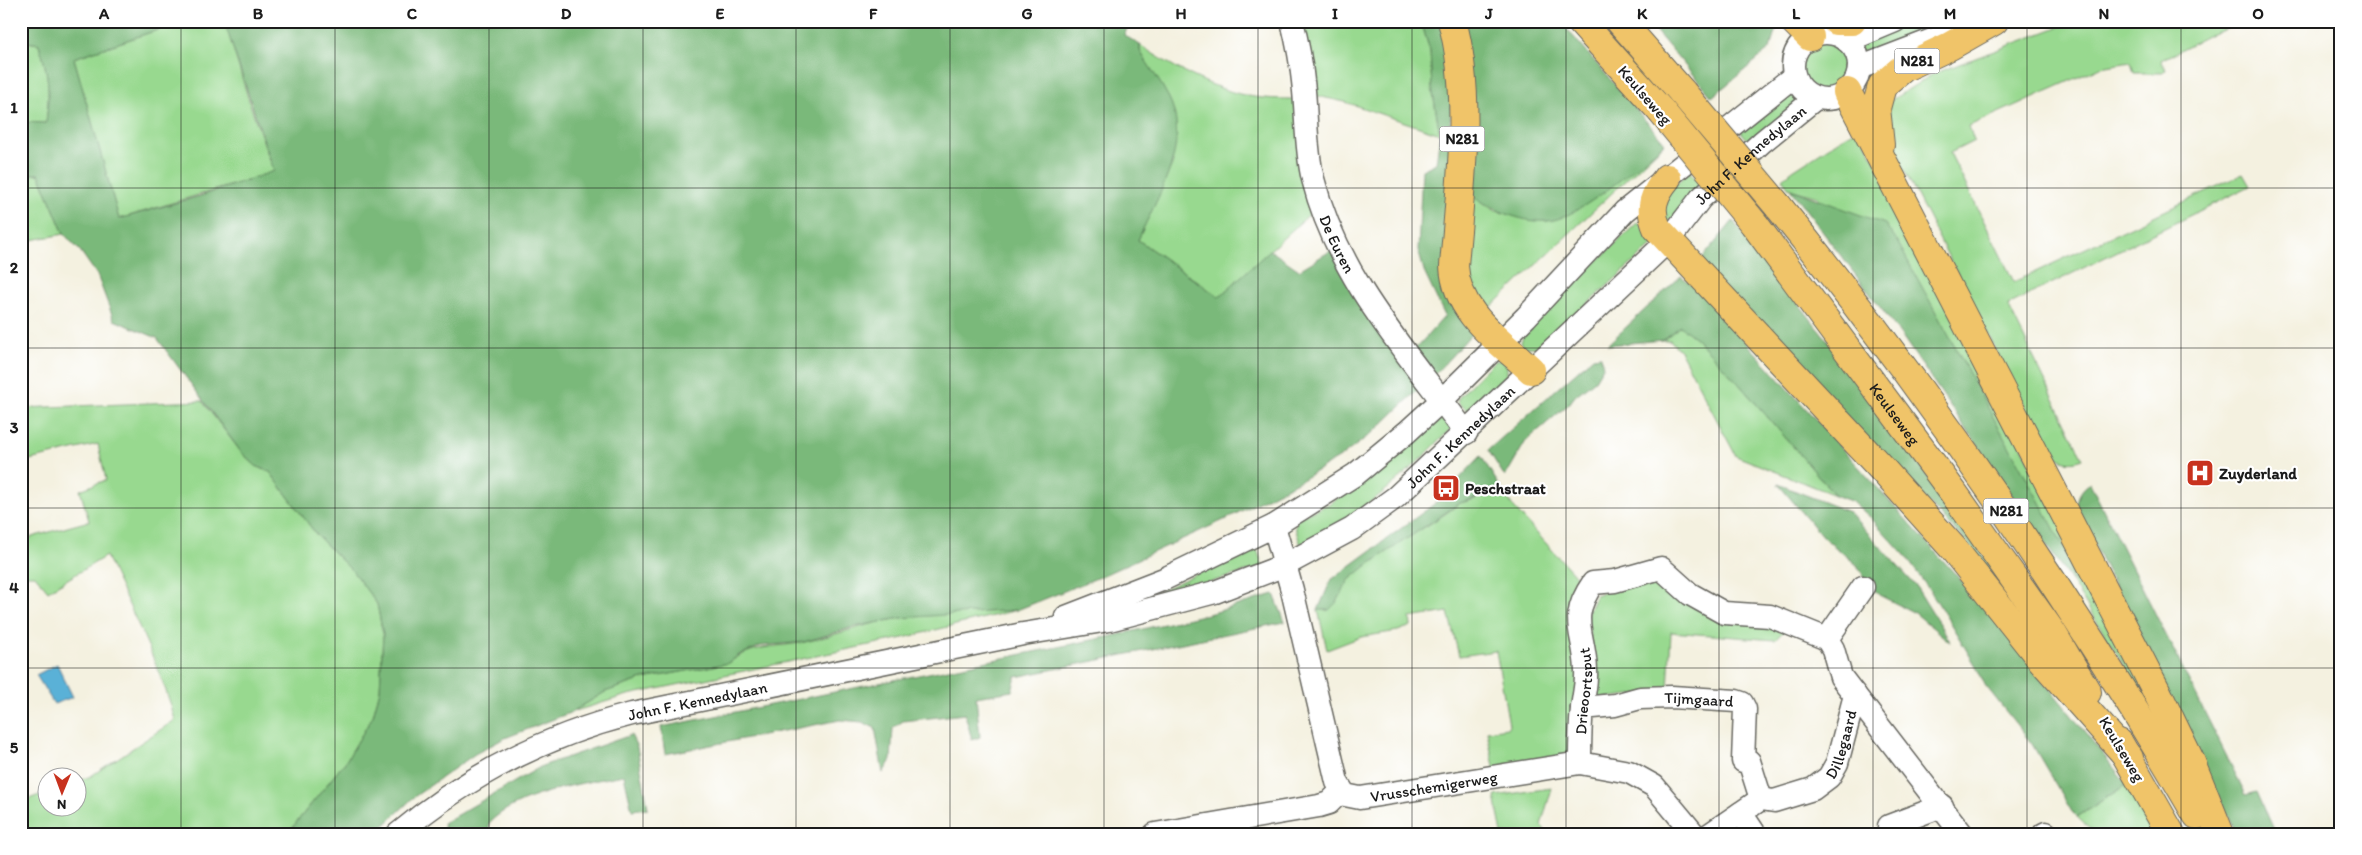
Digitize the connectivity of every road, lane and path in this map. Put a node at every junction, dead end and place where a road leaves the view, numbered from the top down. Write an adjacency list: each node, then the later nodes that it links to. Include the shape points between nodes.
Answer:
1 (1292, 21): 18 (street, De Euren, via 1303,81 1312,177 1323,209 1354,280 1392,338)
2 (1452, 21): 16 (highway, N281, via 1460,55 1463,101 1455,276 1459,293 1471,313)
3 (1580, 21): 27 (highway, Keulseweg / N281, bridge, via 1755,225 2048,626)
4 (1620, 21): 41 (highway, Keulseweg / N281, bridge, via 1778,206 1883,339 2020,531 2132,704)
5 (1895, 21): 8 (street)
6 (1984, 21): 11 (street, via 1898,52)
7 (1994, 21): 13 (highway, N281, via 1903,68 1882,86 1876,113)
8 (1845, 28): 9 (street, via 1830,33); 11 (street, via 1856,53)
9 (1802, 29): 10 (street, via 1792,69)
10 (1794, 76): 12 (street, via 1806,92); 14 (street, John F. Kennedylaan)
11 (1853, 80): 12 (street, via 1830,99); 13 (highway, N281)
12 (1816, 98): 15 (street, John F. Kennedylaan, via 1701,198)
13 (1882, 160): 42 (highway, N281, via 2158,694 2191,762)
14 (1667, 178): 15 (highway, N281, via 1657,191 1652,206 1655,224); 16 (street, John F. Kennedylaan, via 1625,211)
15 (1668, 242): 17 (street, John F. Kennedylaan); 27 (highway, N281, via 1952,547 2040,658)
16 (1500, 341): 17 (highway, N281); 18 (street, John F. Kennedylaan)
17 (1532, 370): 19 (street, John F. Kennedylaan)
18 (1442, 400): 19 (street, De Euren); 20 (street, John F. Kennedylaan, via 1356,474)
19 (1466, 432): 21 (street, John F. Kennedylaan, via 1414,482 1374,514)
20 (1274, 526): 21 (street); 23 (street, John F. Kennedylaan, via 1164,580)
21 (1285, 565): 23 (street, John F. Kennedylaan, via 1185,601 1100,621); 29 (street)
22 (1863, 587): 24 (street)
23 (1023, 634): 33 (street, John F. Kennedylaan, via 632,714 586,727 541,744 486,771)
24 (1827, 639): 25 (street, Dillegaard, via 1833,648 1841,677); 26 (street, Drieoortsput, via 1770,616 1724,613 1690,594 1662,568 1615,581 1593,583 1578,614 1586,671)
25 (1855, 695): 30 (street, Dillegaard, via 1837,763 1829,777 1813,789 1774,800); 31 (street, Dillegaard)
26 (1582, 708): 28 (street, Drieoortsput); 30 (street, Tijmgaard, via 1615,705 1640,698 1680,697 1742,703 1745,709 1742,760 1750,761)
27 (2129, 758): 40 (highway, Keulseweg / N281)
28 (1580, 762): 29 (street, Vrusschemigerweg, via 1360,798 1352,798); 35 (street, Vrusschemigerweg, via 1629,772 1654,786)
29 (1341, 791): 34 (street, via 1329,803 1319,806)
30 (1761, 799): 32 (street, Dillegaard)
31 (1942, 806): 38 (street, via 1889,826); 39 (street, Dillegaard)
32 (1742, 812): 36 (street, Dillegaard); 37 (street)
33 (398, 834)
34 (1156, 834)
35 (1694, 834)
36 (1710, 834)
37 (1755, 834)
38 (1890, 834)
39 (1962, 834)
40 (2171, 834)
41 (2208, 834)
42 (2220, 834)

